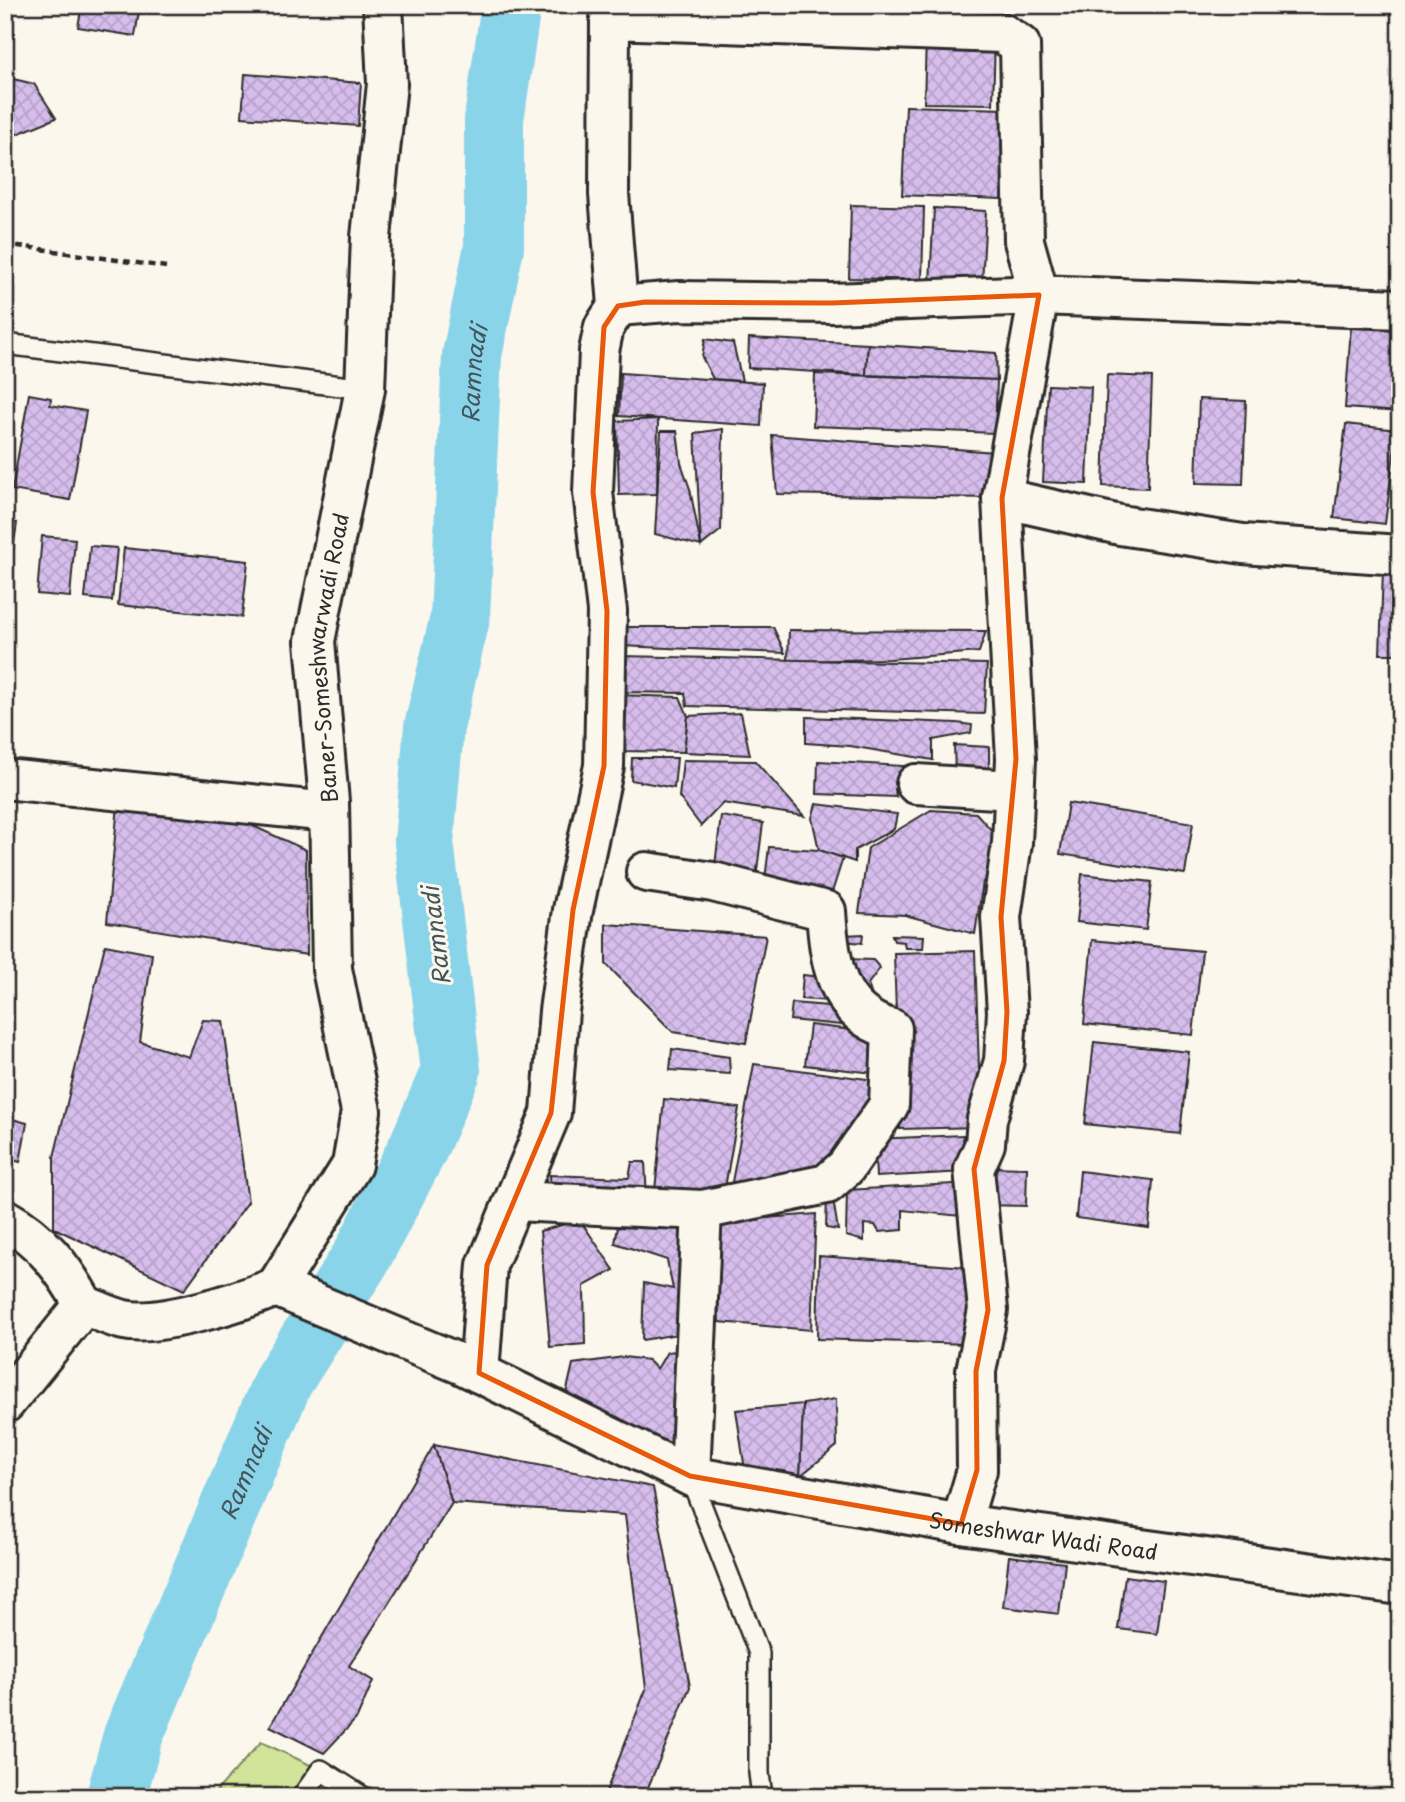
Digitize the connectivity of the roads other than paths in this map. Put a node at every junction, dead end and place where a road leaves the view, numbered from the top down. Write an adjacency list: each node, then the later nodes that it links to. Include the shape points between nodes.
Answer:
1 (383, 5): 6 (street, Baner-Someshwarwadi Road, via 387,84 371,237)
2 (1039, 295): 3 (street); 3 (street, via 1024,241 1020,45 1011,36 994,31 610,19 609,194); 4 (street); 7 (street)
3 (618, 306): 14 (street, via 604,327 599,351 593,492 607,611 604,766 573,910 551,1113)
4 (1400, 309)
5 (5, 344): 6 (lane)
6 (365, 389): 12 (street, Baner-Someshwarwadi Road, via 315,642)
7 (1002, 498): 8 (street, via 1120,525 1243,544); 11 (street, via 1016,759)
8 (1400, 555)
9 (5, 779): 12 (street)
10 (916, 784): 11 (street)
11 (1013, 790): 22 (street, via 1012,843 1001,917 1007,1012 1004,1061 987,1119 985,1144 974,1169 988,1310 976,1371 977,1470)
12 (329, 812): 17 (street, Baner-Someshwarwadi Road, via 332,969 361,1111 352,1165)
13 (646, 872): 15 (street, via 713,882 826,911 828,954 836,983 871,1024 892,1028 888,1105 846,1167 827,1184)
14 (515, 1201): 15 (street); 19 (street, via 487,1265)
15 (702, 1210): 21 (street)
16 (5, 1219): 18 (street, via 41,1243)
17 (275, 1287): 18 (street, via 241,1301 163,1320 125,1321); 19 (street, Someshwar Wadi Road)
18 (84, 1305): 20 (street)
19 (471, 1369): 21 (street, Someshwar Wadi Road)
20 (5, 1403)
21 (690, 1476): 22 (street, Someshwar Wadi Road); 26 (lane, via 759,1653)
22 (961, 1524): 23 (street, Someshwar Wadi Road)
23 (1400, 1585)
24 (302, 1797): 25 (lane, via 321,1770)
25 (363, 1797)
26 (762, 1797)

